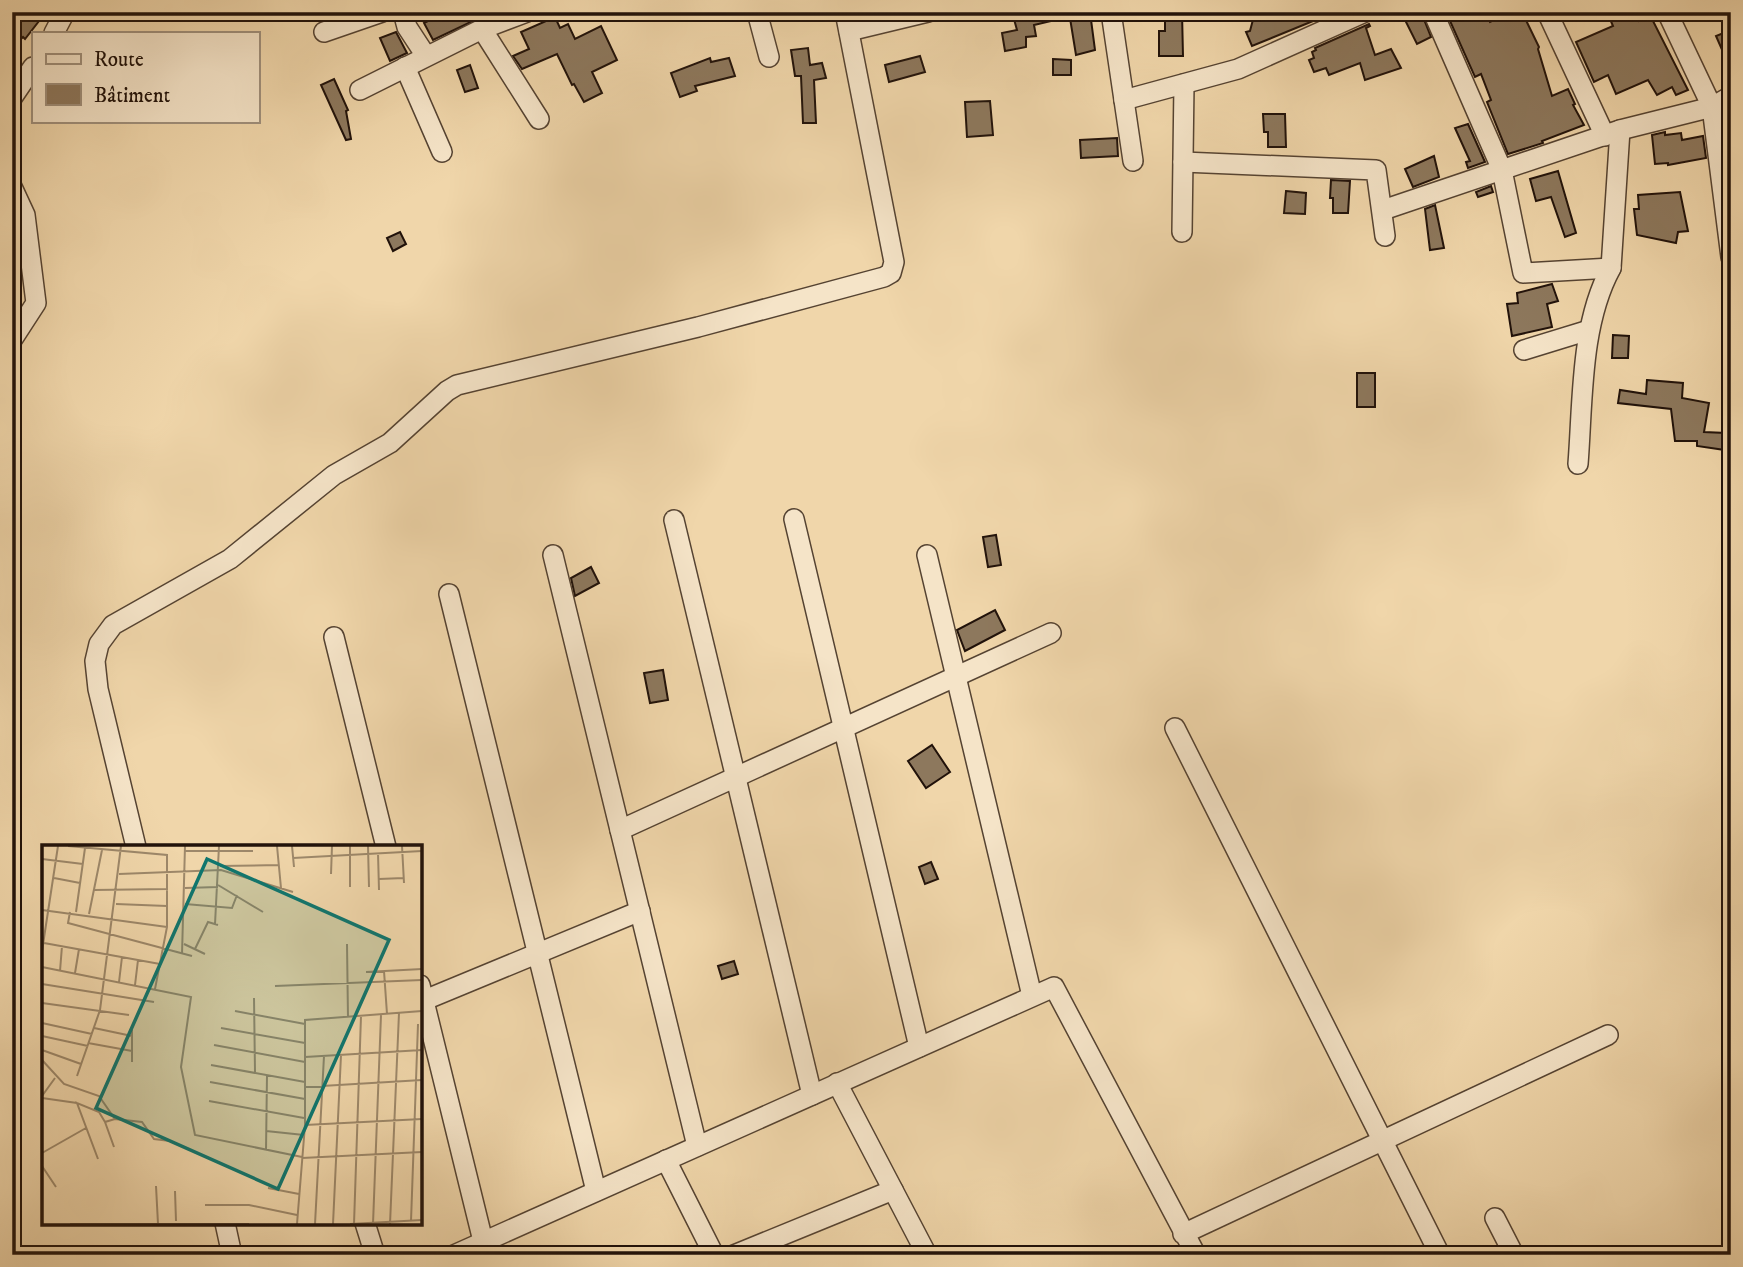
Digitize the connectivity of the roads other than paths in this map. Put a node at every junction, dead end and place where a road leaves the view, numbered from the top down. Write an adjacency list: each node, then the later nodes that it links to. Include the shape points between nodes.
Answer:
1 (65, 12): 14 (street)
2 (382, 12): 15 (street)
3 (402, 12): 16 (street)
4 (757, 12): 17 (street)
5 (928, 12): 12 (street)
6 (1111, 12): 24 (street)
7 (1365, 12): 20 (street, via 1238,69)
8 (1433, 12): 31 (street)
9 (1547, 12): 27 (street)
10 (1667, 12): 25 (street)
11 (517, 14): 13 (street)
12 (847, 21): 54 (street, via 894,262 891,273 698,327 457,385 390,443 334,475 230,559 113,625 99,644 95,661)
13 (482, 29): 16 (street); 26 (street)
14 (55, 32)
15 (324, 32)
16 (426, 56): 18 (street)
17 (769, 57)
18 (405, 67): 21 (street); 28 (street)
19 (32, 68): 23 (street)
20 (1184, 84): 24 (street); 30 (street)
21 (360, 90)
22 (1731, 96): 25 (street)
23 (12, 98)
24 (1124, 100): 29 (street)
25 (1712, 107): 27 (street); 36 (street)
26 (539, 119)
27 (1613, 133): 31 (street); 37 (street)
28 (442, 152)
29 (1133, 161)
30 (1183, 162): 33 (street, via 1376,170); 34 (street)
31 (1502, 170): 33 (street); 37 (street, via 1523,273)
32 (12, 187): 39 (street, via 25,215 36,303)
33 (1383, 210): 35 (street)
34 (1182, 232)
35 (1385, 236)
36 (1731, 257)
37 (1611, 268): 38 (street)
38 (1589, 330): 40 (street); 41 (street)
39 (12, 340)
40 (1524, 350)
41 (1578, 464)
42 (794, 519): 50 (street)
43 (674, 520): 52 (street)
44 (553, 555): 53 (street)
45 (927, 555): 49 (street)
46 (449, 594): 57 (street)
47 (1051, 632): 49 (street)
48 (334, 637): 55 (street)
49 (956, 676): 50 (street); 59 (street)
50 (844, 727): 52 (street); 62 (street)
51 (1175, 728): 65 (street)
52 (736, 777): 53 (street); 64 (street)
53 (620, 830): 56 (street)
54 (136, 845)
55 (386, 845)
56 (640, 911): 57 (street); 66 (street)
57 (537, 953): 58 (street); 69 (street)
58 (422, 996)
59 (1032, 996): 62 (street); 73 (street, via 1054,987)
60 (422, 1000): 74 (street)
61 (1608, 1035): 65 (street)
62 (919, 1046): 63 (street)
63 (837, 1083): 64 (street); 68 (street)
64 (812, 1094): 66 (street)
65 (1382, 1141): 73 (street); 82 (street)
66 (697, 1146): 67 (street)
67 (666, 1160): 69 (street); 78 (street)
68 (893, 1190): 79 (street); 80 (street)
69 (596, 1191): 74 (street)
70 (1495, 1218): 83 (street)
71 (225, 1225): 75 (street)
72 (366, 1225): 76 (street)
73 (1183, 1234): 81 (street)
74 (483, 1241): 77 (street)
75 (232, 1255)
76 (375, 1255)
77 (453, 1255)
78 (714, 1255)
79 (734, 1255)
80 (927, 1255)
81 (1196, 1255)
82 (1440, 1255)
83 (1514, 1255)

